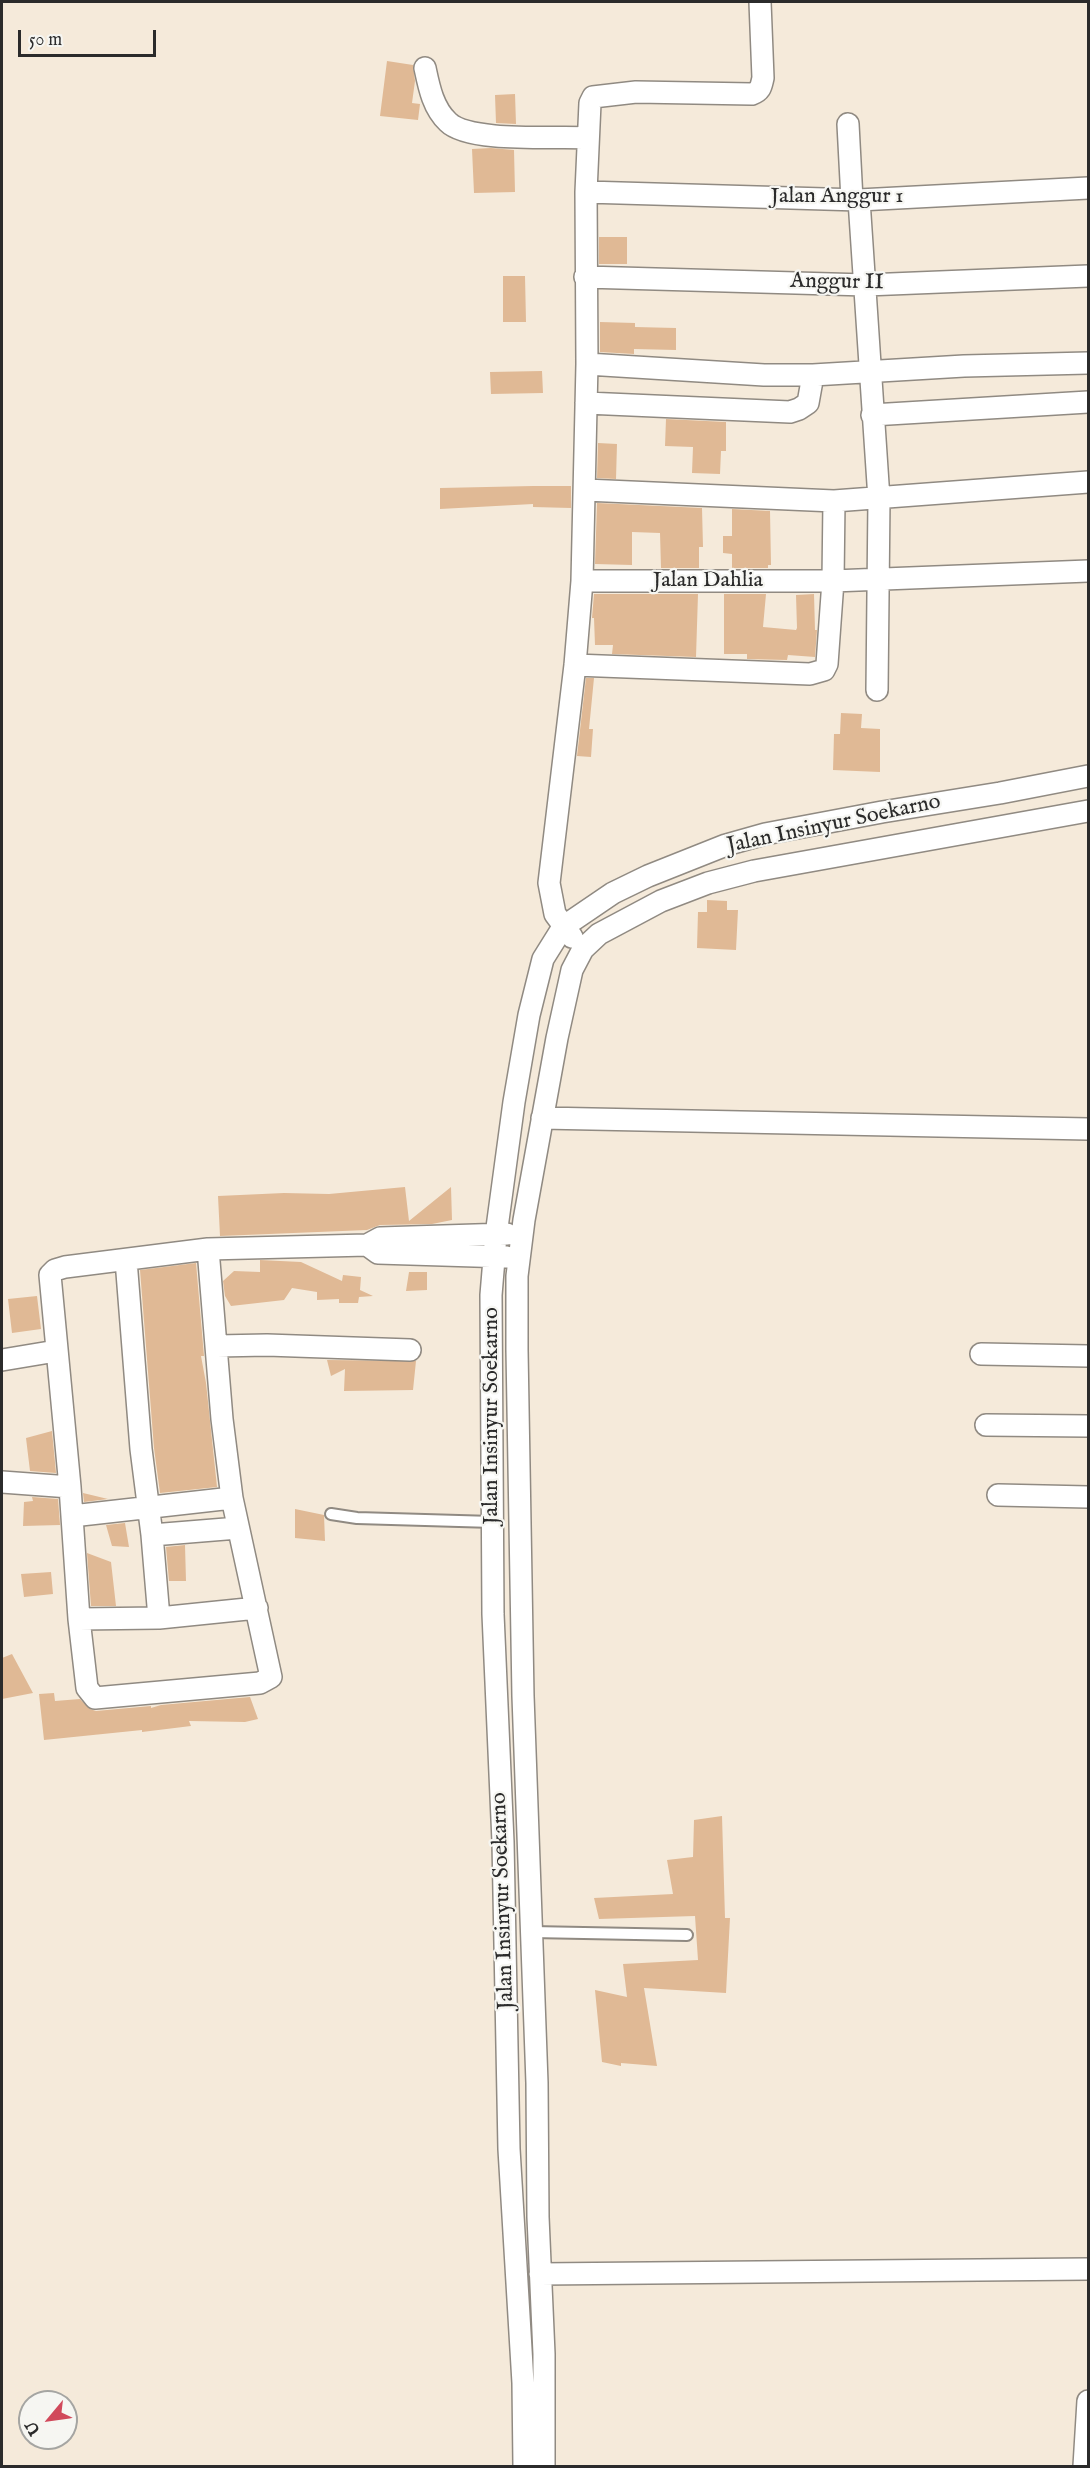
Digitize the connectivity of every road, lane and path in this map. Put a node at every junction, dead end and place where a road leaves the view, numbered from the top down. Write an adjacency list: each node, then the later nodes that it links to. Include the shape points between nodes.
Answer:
1 (760, 2): 4 (street, via 760,89 752,94 636,92 593,97)
2 (425, 68): 4 (street, via 434,103 449,124 464,131)
3 (848, 124): 7 (street)
4 (588, 138): 6 (street)
5 (1089, 188): 7 (street, Jalan Anggur 1)
6 (586, 192): 7 (street, Jalan Anggur 1); 9 (street)
7 (855, 200): 10 (street)
8 (1089, 276): 10 (street, Anggur II)
9 (585, 277): 10 (street, Anggur II); 12 (street)
10 (866, 285): 13 (street)
11 (1089, 363): 13 (street)
12 (587, 364): 14 (street); 16 (street)
13 (869, 371): 14 (street); 17 (street)
14 (813, 375): 16 (street, via 808,403 790,412)
15 (1089, 402): 17 (street)
16 (586, 403): 19 (street)
17 (872, 415): 20 (street)
18 (1089, 482): 20 (street)
19 (585, 490): 21 (street); 24 (street)
20 (879, 499): 21 (street); 23 (street)
21 (834, 501): 25 (street)
22 (1089, 571): 23 (street, Jalan Dahlia)
23 (879, 579): 25 (street, Jalan Dahlia); 27 (street)
24 (582, 581): 25 (street, Jalan Dahlia); 26 (street)
25 (834, 581): 26 (street, via 827,664 816,673)
26 (575, 665): 32 (street, via 549,883 552,903)
27 (877, 690)
28 (1089, 776): 30 (street, Jalan Insinyur Soekarno)
29 (1089, 812): 31 (street, Jalan Insinyur Soekarno)
30 (765, 834): 31 (street); 32 (street, Jalan Insinyur Soekarno, via 648,876 613,893)
31 (772, 868): 33 (street, Jalan Insinyur Soekarno, via 708,883 661,901 599,934)
32 (563, 927): 33 (street); 37 (street, Jalan Insinyur Soekarno, via 543,959 535,985)
33 (583, 949): 34 (street, Jalan Insinyur Soekarno, via 569,981)
34 (542, 1118): 35 (street); 36 (street, Jalan Insinyur Soekarno)
35 (1089, 1129)
36 (522, 1233): 37 (street); 41 (street, Jalan Insinyur Soekarno)
37 (496, 1235): 38 (street, via 380,1238); 40 (street, Jalan Insinyur Soekarno)
38 (367, 1245): 39 (street); 40 (street, via 378,1253)
39 (208, 1249): 42 (street); 43 (street)
40 (493, 1257): 41 (street); 59 (street, Jalan Insinyur Soekarno)
41 (519, 1257): 66 (street, Jalan Insinyur Soekarno, via 516,1350)
42 (126, 1260): 45 (street, via 65,1267 50,1275); 56 (street)
43 (217, 1346): 44 (street); 55 (street)
44 (410, 1350)
45 (56, 1351): 48 (street); 52 (street)
46 (981, 1354): 47 (street)
47 (1089, 1356)
48 (2, 1360)
49 (986, 1425): 50 (street)
50 (1089, 1426)
51 (2, 1482): 52 (street)
52 (70, 1487): 58 (street)
53 (998, 1495): 54 (street)
54 (1089, 1497)
55 (232, 1498): 56 (street); 60 (street)
56 (148, 1508): 58 (street); 61 (street)
57 (331, 1514): 59 (lane)
58 (72, 1516): 64 (street)
59 (493, 1522): 65 (street, Jalan Insinyur Soekarno)
60 (238, 1528): 61 (street); 62 (street)
61 (152, 1535): 63 (street)
62 (257, 1608): 63 (street); 64 (street, via 271,1669 268,1681 100,1699 92,1697 87,1688)
63 (159, 1618): 64 (street)
64 (79, 1619)
65 (498, 1686): 66 (street); 72 (street, Jalan Insinyur Soekarno, via 509,2150)
66 (523, 1686): 67 (street, Jalan Insinyur Soekarno)
67 (532, 1932): 68 (lane); 70 (street, Jalan Insinyur Soekarno)
68 (687, 1935)
69 (1089, 2269): 70 (street)
70 (540, 2274): 73 (street, Jalan Insinyur Soekarno)
71 (1089, 2401): 74 (street)
72 (524, 2466)
73 (544, 2466)
74 (1084, 2466)

